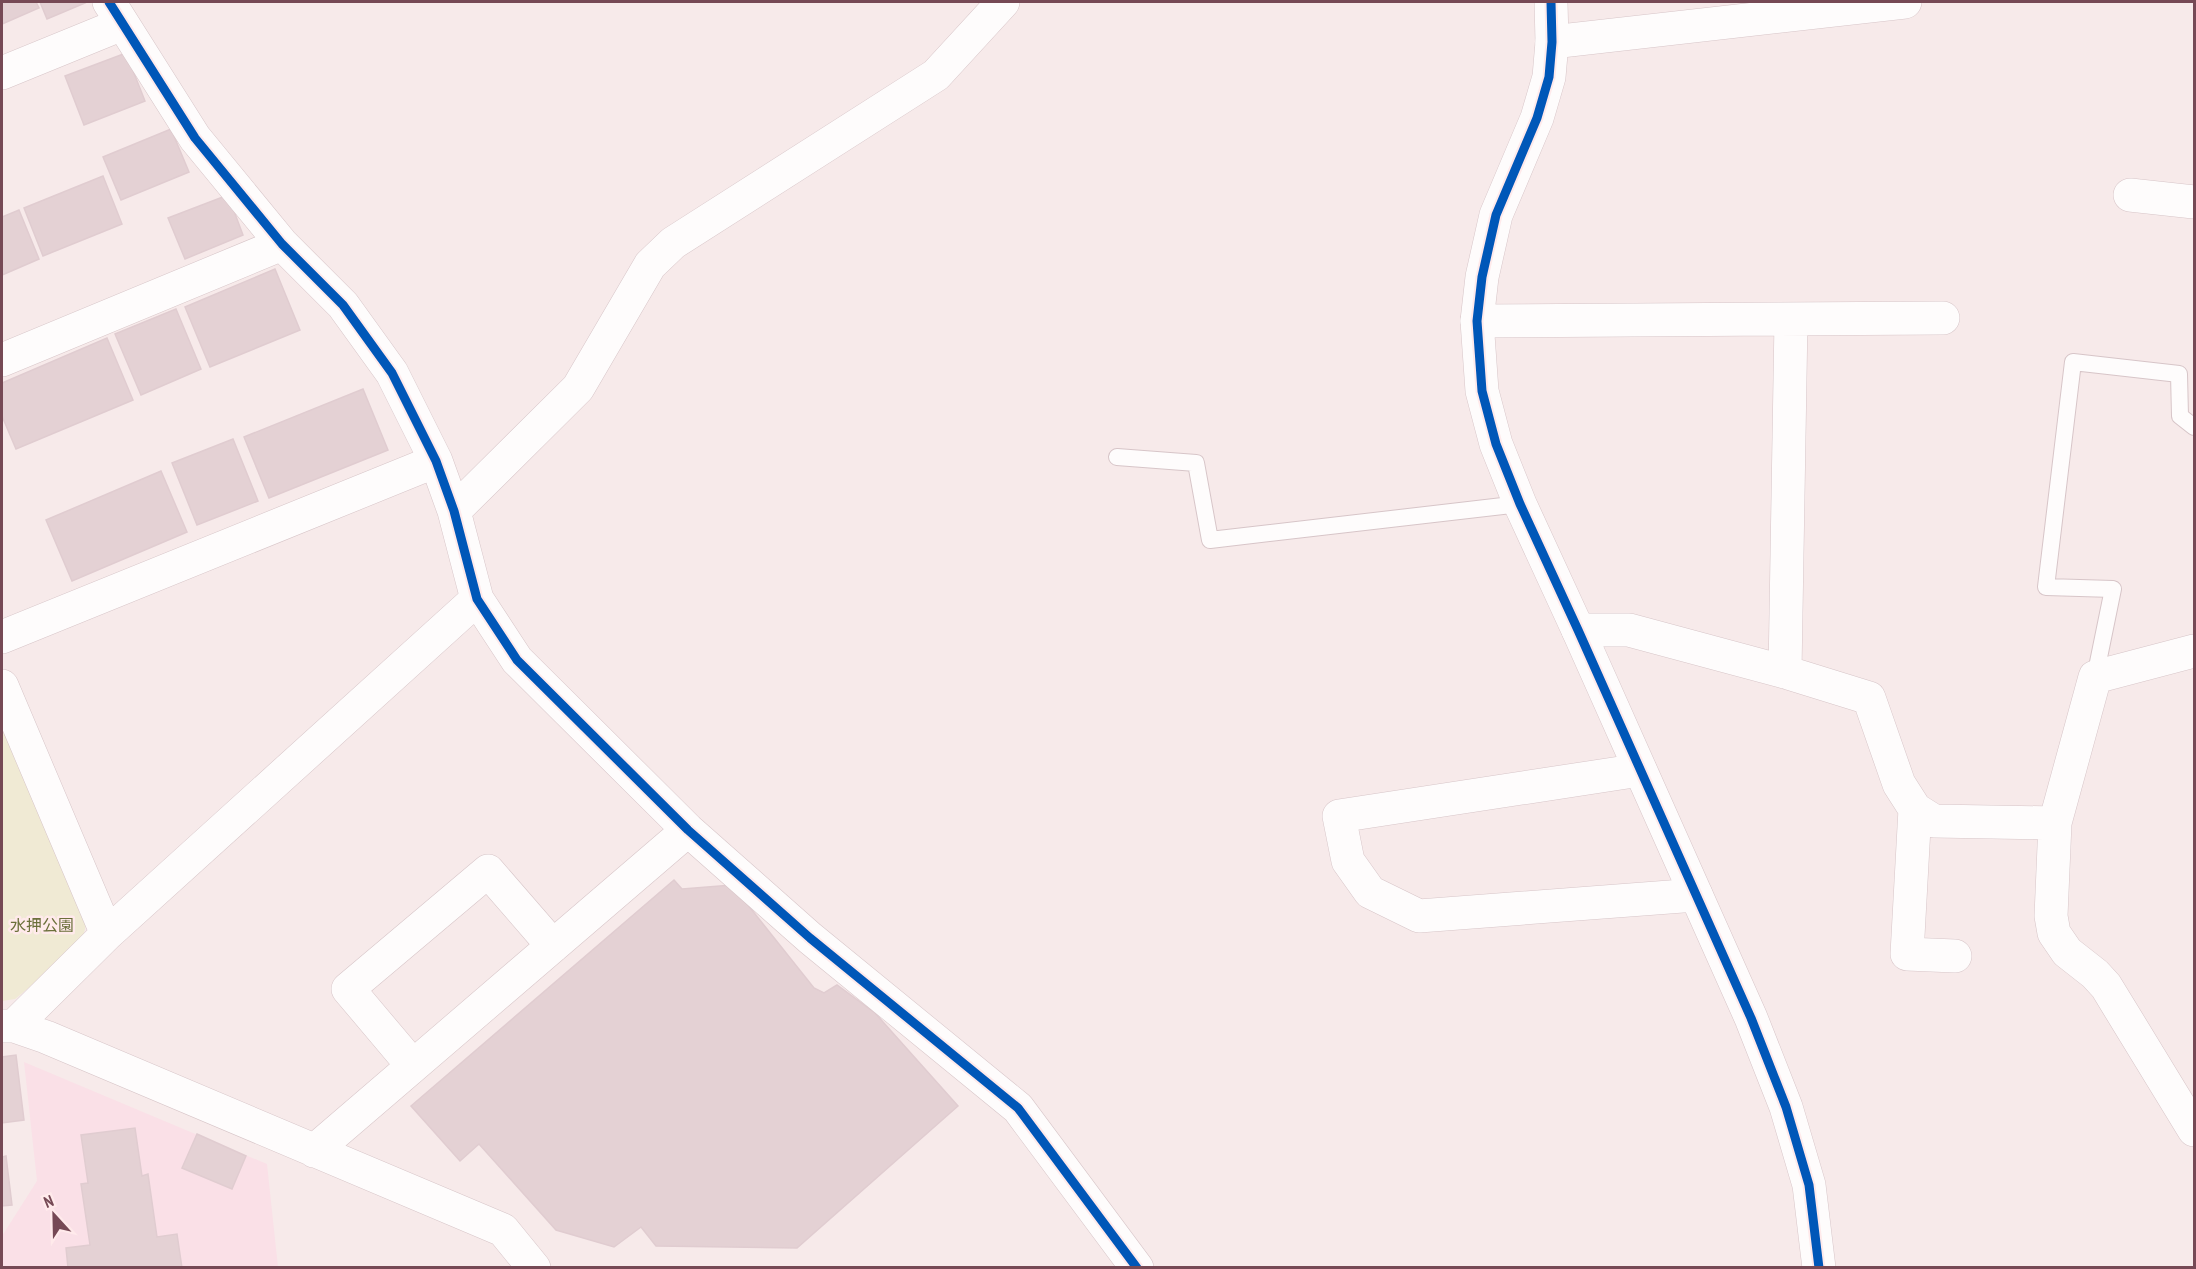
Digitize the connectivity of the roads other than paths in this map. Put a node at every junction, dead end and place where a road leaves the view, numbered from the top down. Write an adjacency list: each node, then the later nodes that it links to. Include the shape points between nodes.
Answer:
1 (1003, 2): 18 (street, via 936,75 673,243 650,265 578,388)
2 (1551, 2): 5 (street)
3 (1905, 2): 5 (street)
4 (116, 13): 6 (street); 9 (street, via 195,138)
5 (1552, 42): 12 (street, via 1549,77 1537,118 1496,215)
6 (2, 73)
7 (2130, 195): 8 (street)
8 (2194, 202)
9 (282, 244): 13 (street); 16 (street, via 342,305 392,373)
10 (1943, 318): 11 (street)
11 (1791, 320): 12 (street); 23 (street)
12 (1476, 321): 17 (street, via 1482,391 1496,444)
13 (2, 360)
14 (2194, 427): 24 (lane, via 2180,416 2179,374 2073,362 2046,587 2113,589)
15 (1117, 457): 17 (lane, via 1196,463 1210,540)
16 (436, 461): 18 (street); 21 (street)
17 (1520, 504): 20 (street)
18 (454, 511): 19 (street)
19 (477, 599): 29 (street, via 517,660); 31 (street)
20 (1578, 630): 23 (street, via 1629,630); 26 (street)
21 (2, 637)
22 (2194, 651): 24 (street)
23 (1785, 672): 27 (street, via 1869,698 1899,784)
24 (2095, 677): 28 (street)
25 (2, 686): 31 (street)
26 (1640, 770): 30 (street); 30 (street, via 1339,816 1347,861 1370,892 1419,916)
27 (1915, 809): 28 (street, via 1934,821); 33 (street, via 1907,954)
28 (2055, 823): 36 (street, via 2051,916 2054,933 2067,952 2106,986)
29 (688, 830): 32 (street); 39 (street, via 810,938 1018,1108)
30 (1696, 895): 40 (street, via 1786,1107 1809,1185)
31 (107, 934): 34 (street)
32 (552, 946): 35 (street); 35 (street, via 488,871 348,989)
33 (1955, 956)
34 (8, 1026): 37 (street, via 46,1037)
35 (413, 1066): 37 (street)
36 (2194, 1130)
37 (314, 1151): 38 (street, via 503,1230)
38 (534, 1268)
39 (1137, 1268)
40 (1819, 1268)

